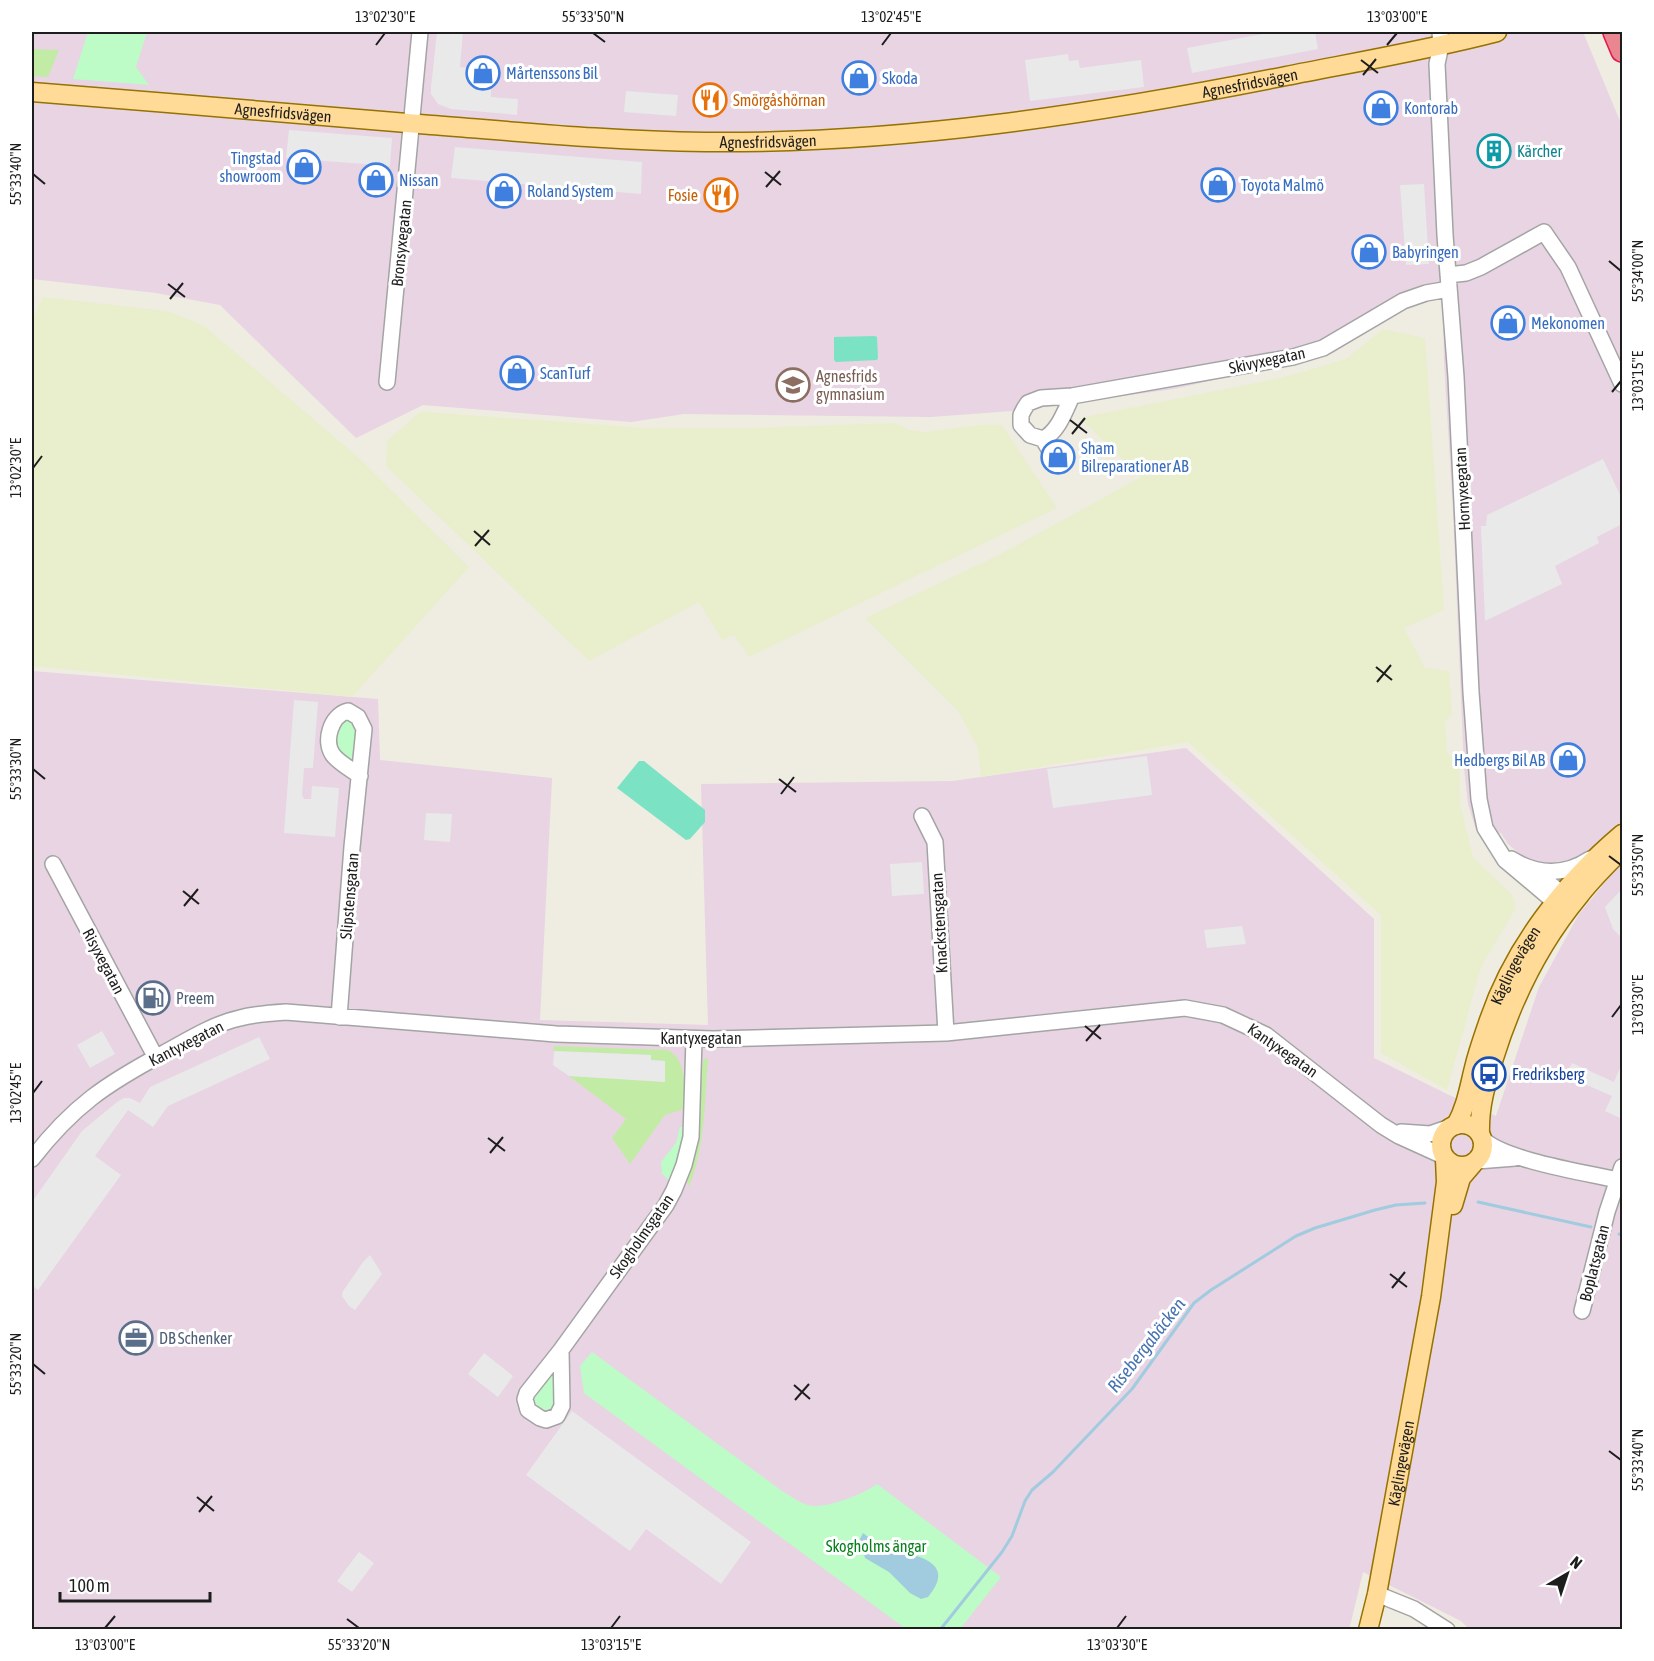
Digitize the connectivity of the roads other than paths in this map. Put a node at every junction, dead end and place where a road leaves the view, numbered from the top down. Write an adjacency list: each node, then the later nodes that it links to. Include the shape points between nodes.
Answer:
1 (420, 32): 7 (street, Bronsyxegatan)
2 (1497, 32): 4 (main road, Agnesfridsvägen)
3 (1614, 32): 5 (highway)
4 (1441, 38): 7 (main road, Agnesfridsvägen, via 1210,92 1110,110 834,139 621,139); 8 (street, Hornyxegatan, via 1437,64)
5 (1623, 51)
6 (32, 92): 7 (main road, Agnesfridsvägen)
7 (413, 123): 9 (street, Bronsyxegatan)
8 (1449, 282): 10 (street, Skivyxegatan, via 1544,232 1568,267); 11 (street, Skivyxegatan, via 1403,301 1323,348 1293,357); 17 (street, Hornyxegatan, via 1479,800 1485,828)
9 (387, 382)
10 (1623, 384)
11 (1072, 396): 12 (street, via 1055,428); 12 (street, Skivyxegatan, via 1034,400 1024,409 1021,425 1030,435)
12 (1042, 439): 13 (street, Skivyxegatan)
13 (1053, 456)
14 (360, 776): 22 (street, Slipstensgatan)
15 (922, 816): 23 (street, Knackstensgatan, via 934,842)
16 (1623, 834): 18 (main road, Käglingevägen)
17 (1497, 849): 20 (street); 21 (street, Hornyxegatan, via 1517,871)
18 (1614, 849): 20 (street, via 1555,873); 21 (main road, Käglingevägen)
19 (52, 864): 25 (street, Risyxegatan)
20 (1531, 868): 21 (street)
21 (1565, 903): 27 (main road, Käglingevägen, via 1527,941 1500,991 1474,1065 1463,1112); 28 (main road, Käglingevägen, via 1504,1025 1481,1099)
22 (339, 1017): 24 (street, Kantyxegatan, via 556,1034); 25 (street, Kantyxegatan, via 285,1012 239,1018)
23 (946, 1033): 24 (street, Kantyxegatan); 26 (street, Kantyxegatan, via 1164,1009 1223,1014 1266,1035)
24 (694, 1039): 36 (street, Skogholmsgatan, via 691,1137 674,1190)
25 (156, 1058): 31 (street, Kantyxegatan, via 88,1099 67,1117)
26 (1381, 1125): 27 (street, Kantyxegatan, via 1418,1135); 30 (street, Kantyxegatan)
27 (1453, 1126): 28 (main road, via 1471,1126); 30 (main road, via 1442,1137)
28 (1481, 1137): 29 (street, Boplatsgatan, via 1488,1145); 32 (main road, via 1483,1152)
29 (1518, 1157): 32 (street, Boplatsgatan); 33 (street, Boplatsgatan)
30 (1444, 1158): 32 (main road, via 1460,1167); 34 (main road, Käglingevägen, via 1446,1182)
31 (32, 1159)
32 (1475, 1163): 34 (main road, Käglingevägen, via 1457,1185)
33 (1620, 1174): 35 (street, Boplatsgatan)
34 (1431, 1297): 37 (main road, Käglingevägen)
35 (1582, 1311)
36 (561, 1350)
37 (1377, 1594): 38 (main road, Käglingevägen); 39 (street, via 1414,1609)
38 (1368, 1629)
39 (1447, 1629)

